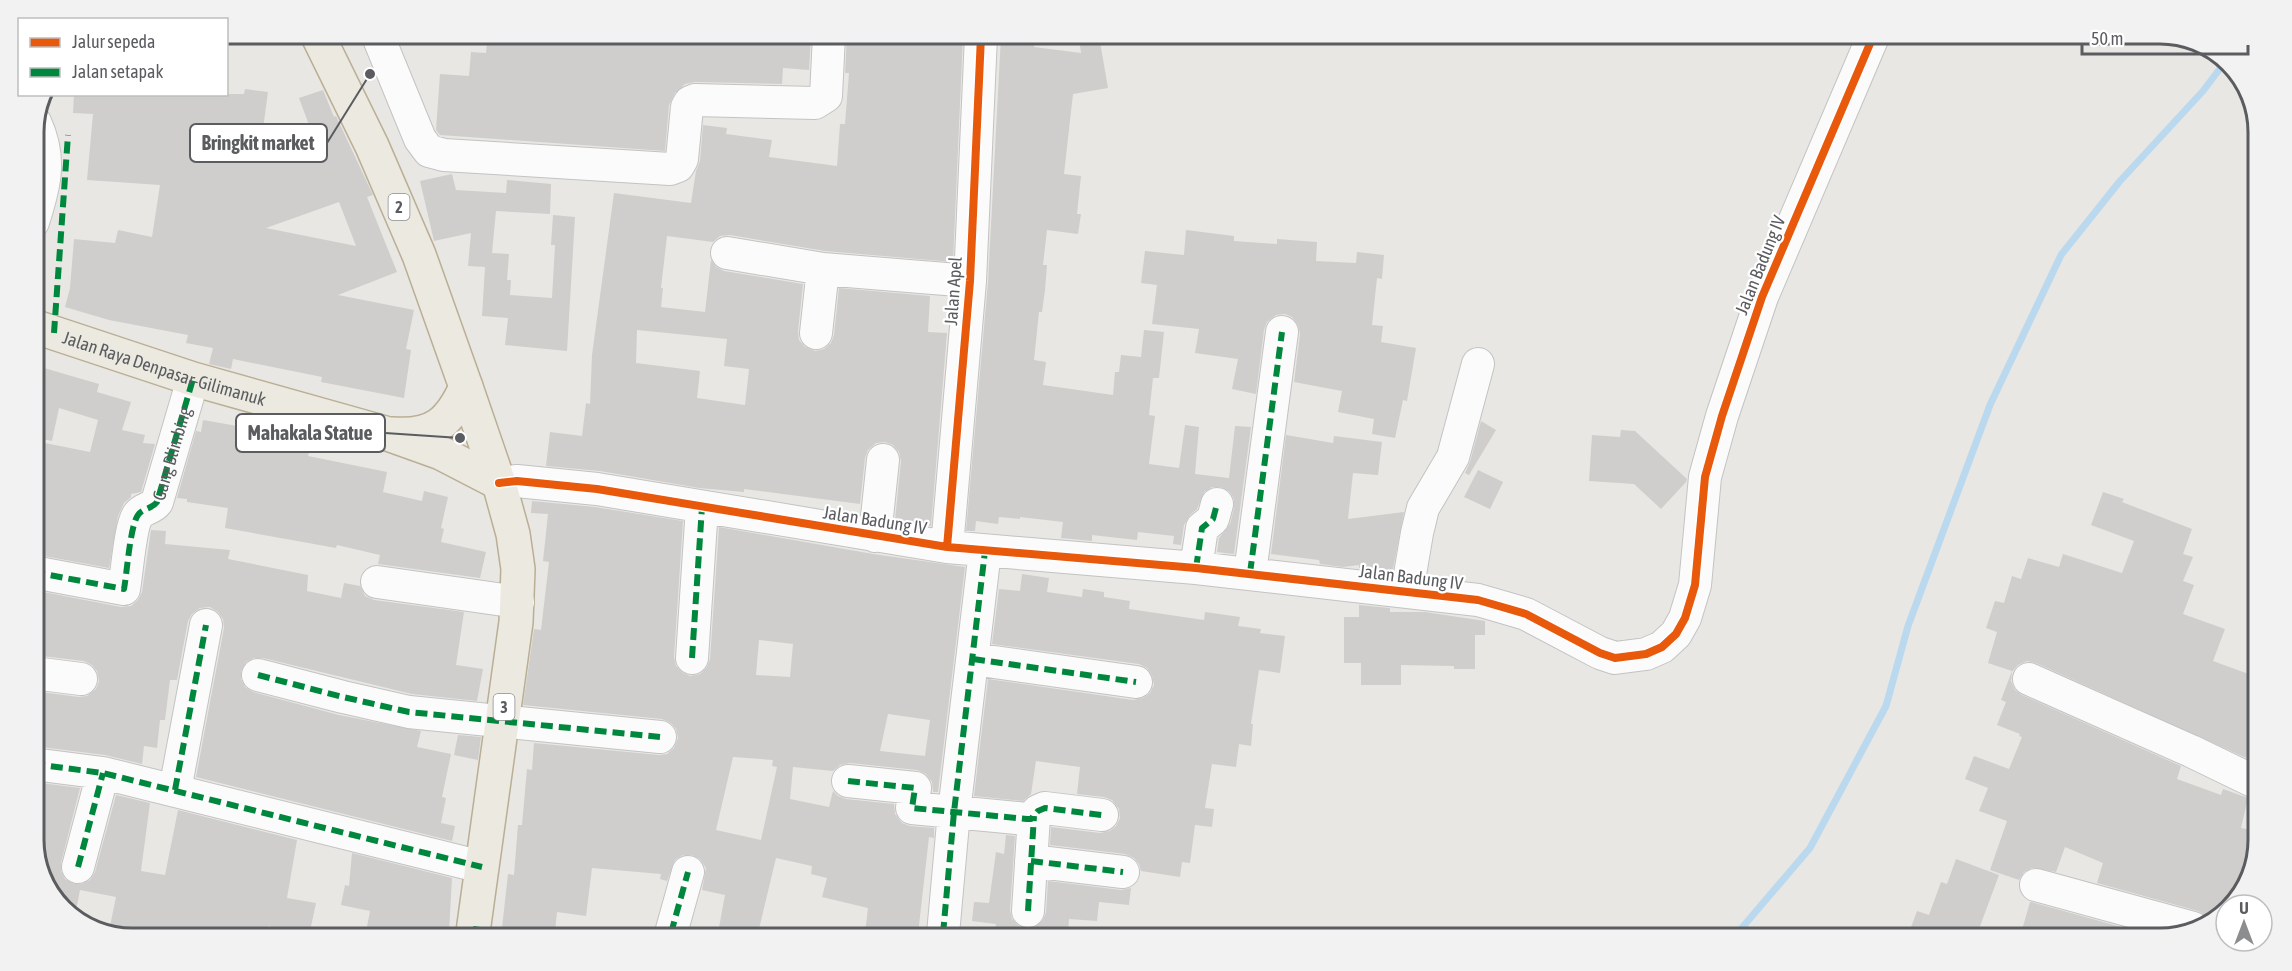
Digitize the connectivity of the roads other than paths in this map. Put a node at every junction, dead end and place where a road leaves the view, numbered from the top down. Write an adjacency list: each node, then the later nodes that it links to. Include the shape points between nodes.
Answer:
1 (321, 44): 16 (highway, 2, via 419,255)
2 (381, 44): 3 (street, via 420,139 429,151 670,169 682,159 690,102 820,101 826,96)
3 (829, 44)
4 (981, 44): 10 (street, Jalan Apel)
5 (1870, 44): 29 (street, Jalan Badung IV, via 1762,297 1722,416 1705,477 1695,585 1676,634 1662,647 1646,654 1615,658 1526,614 1478,600)
6 (44, 146): 7 (street)
7 (44, 179)
8 (727, 252): 9 (street)
9 (823, 269): 10 (street); 13 (street)
10 (970, 281): 23 (street, Jalan Apel)
11 (44, 330): 15 (highway, Jalan Raya Denpasar-Gilimanuk)
12 (1282, 332): 26 (street)
13 (816, 333)
14 (1478, 364): 29 (street, via 1453,457 1424,508 1416,533)
15 (193, 379): 17 (highway, Jalan Raya Denpasar-Gilimanuk); 27 (street, Gang Blimbing, via 157,502 140,512 134,523 124,589)
16 (466, 387): 17 (highway, via 456,410 436,427 411,435); 19 (highway, 3)
17 (385, 433): 19 (highway, Jalan Raya Denpasar-Gilimanuk, via 441,453)
18 (883, 460): 22 (street)
19 (499, 483): 21 (street, Jalan Badung IV, via 566,485); 30 (highway, 3, via 516,551)
20 (1217, 504): 25 (street, via 1213,519 1202,528)
21 (702, 507): 22 (street, Jalan Badung IV); 32 (street)
22 (875, 536): 23 (street, Jalan Badung IV)
23 (947, 547): 24 (street, Jalan Badung IV)
24 (985, 551): 25 (street, Jalan Badung IV); 33 (street)
25 (1196, 568): 26 (street, Jalan Badung IV)
26 (1250, 573): 29 (street, Jalan Badung IV)
27 (44, 574)
28 (377, 582): 30 (street)
29 (1407, 591)
30 (518, 602): 39 (highway, 3)
31 (206, 625): 45 (street)
32 (692, 658)
33 (973, 659): 38 (street); 46 (street)
34 (44, 674): 36 (street)
35 (258, 675): 39 (street, via 409,711)
36 (81, 679)
37 (2029, 680): 43 (street)
38 (1136, 682)
39 (502, 723): 40 (street); 51 (highway, 3)
40 (660, 737)
41 (44, 765): 42 (street)
42 (103, 773): 45 (street); 50 (street)
43 (2248, 779)
44 (848, 781): 46 (street, via 915,788 912,808)
45 (175, 790): 51 (street)
46 (954, 812): 48 (street, via 1018,819); 59 (street)
47 (1102, 815): 48 (street, via 1045,808)
48 (1034, 816): 49 (street)
49 (1031, 861): 53 (street); 55 (street)
50 (78, 867)
51 (482, 867): 57 (highway, 3)
52 (688, 872): 58 (street)
53 (1123, 872)
54 (2036, 885): 56 (street)
55 (1028, 911)
56 (2181, 925)
57 (480, 928)
58 (671, 928)
59 (943, 928)

